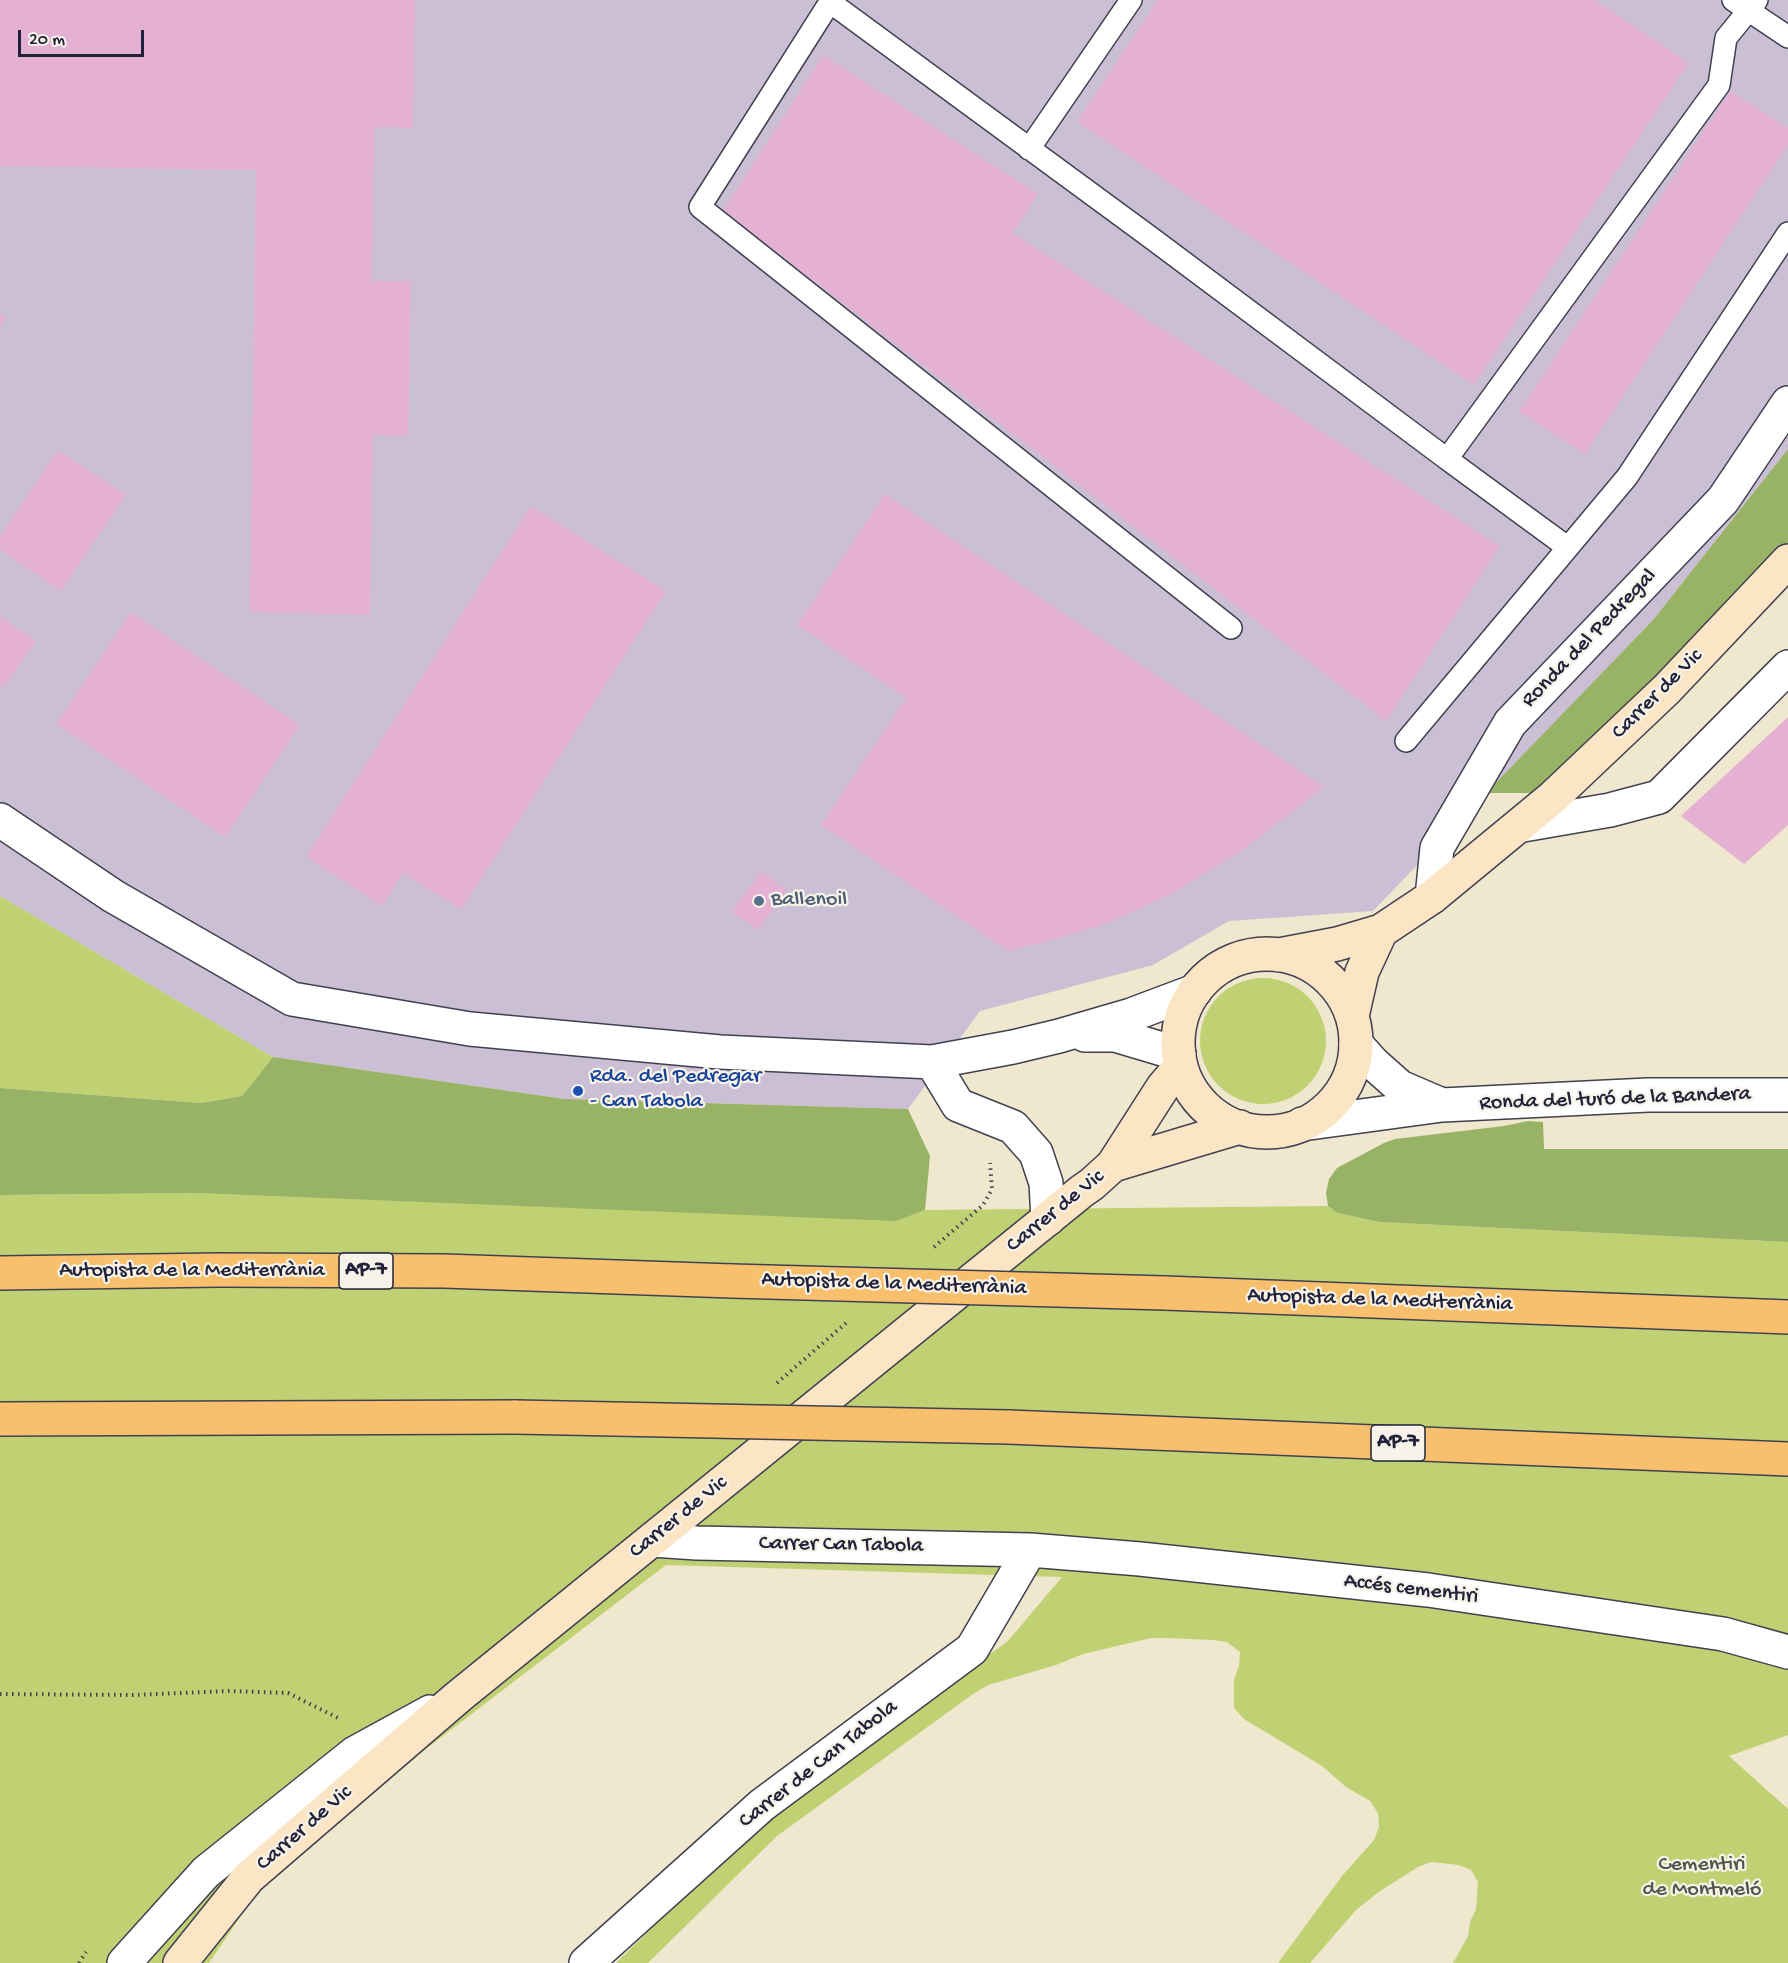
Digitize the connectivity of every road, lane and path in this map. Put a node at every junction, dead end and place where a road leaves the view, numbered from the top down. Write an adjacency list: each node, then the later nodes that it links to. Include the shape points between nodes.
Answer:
1 (1131, 0): 4 (lane)
2 (1746, 3): 3 (lane); 7 (lane, via 1726,38 1719,85)
3 (1788, 37)
4 (1029, 148): 7 (lane); 10 (lane, via 830,2 700,207)
5 (1788, 233): 8 (lane, via 1627,477)
6 (1788, 404): 15 (street, Ronda del Pedregal, via 1723,500 1510,723 1437,848)
7 (1447, 459): 8 (lane)
8 (1567, 547): 12 (lane)
9 (1788, 561): 14 (street, Carrer de Vic, via 1667,688)
10 (1231, 628)
11 (1788, 667): 14 (street, Carrer de Vic, via 1659,796 1610,810)
12 (1406, 741)
13 (0, 820): 22 (street, via 113,896 292,999 500,1032 720,1052)
14 (1522, 825): 15 (street, Carrer de Vic)
15 (1432, 897): 16 (street, Carrer de Vic)
16 (1381, 931): 17 (street, Carrer de Vic); 19 (street, via 1362,972)
17 (1279, 955): 18 (street, via 1255,955 1232,961 1211,974); 19 (street, via 1306,963 1324,975 1339,991)
18 (1195, 991): 20 (street); 21 (street, via 1180,1021)
19 (1354, 1030): 24 (street, Ronda del turó de la Bandera, via 1372,1063 1400,1087); 25 (street, via 1354,1058 1345,1085 1327,1108)
20 (1059, 1036): 21 (street, via 1115,1035); 22 (street)
21 (1180, 1060): 26 (street, via 1189,1086 1202,1104); 28 (street, Carrer de Vic)
22 (932, 1062): 29 (street, via 958,1105 1013,1127 1036,1153 1046,1183)
23 (1788, 1095): 24 (street, Ronda del turó de la Bandera, via 1648,1095)
24 (1442, 1105): 25 (street, Ronda del turó de la Bandera)
25 (1302, 1124): 26 (street, via 1271,1132)
26 (1240, 1127): 28 (street, Carrer de Vic)
27 (987, 1158): 30 (path, via 992,1189 984,1205)
28 (1113, 1164): 29 (street, Carrer de Vic)
29 (1048, 1219): 37 (street, Carrer de Vic)
30 (929, 1252)
31 (0, 1273): 32 (highway, Autopista de la Mediterrània / AP-7, bridge, via 444,1271)
32 (1788, 1317)
33 (848, 1322): 34 (path)
34 (775, 1384)
35 (0, 1419): 36 (highway, AP-7, bridge, via 516,1417 1008,1427)
36 (1788, 1459)
37 (652, 1540): 38 (street, Carrer Can Tabola); 41 (street, Carrer de Vic)
38 (1030, 1550): 39 (street, Accés cementiri, via 1428,1590 1723,1634); 47 (street, Carrer de Can Tabola, via 972,1649 762,1805)
39 (1788, 1652)
40 (0, 1694): 42 (path, via 288,1693 334,1716)
41 (458, 1697): 42 (street); 46 (street, Carrer de Vic, via 249,1877)
42 (369, 1745): 45 (street, via 206,1872)
43 (88, 1949): 44 (path)
44 (79, 1963)
45 (124, 1963)
46 (180, 1963)
47 (586, 1963)

